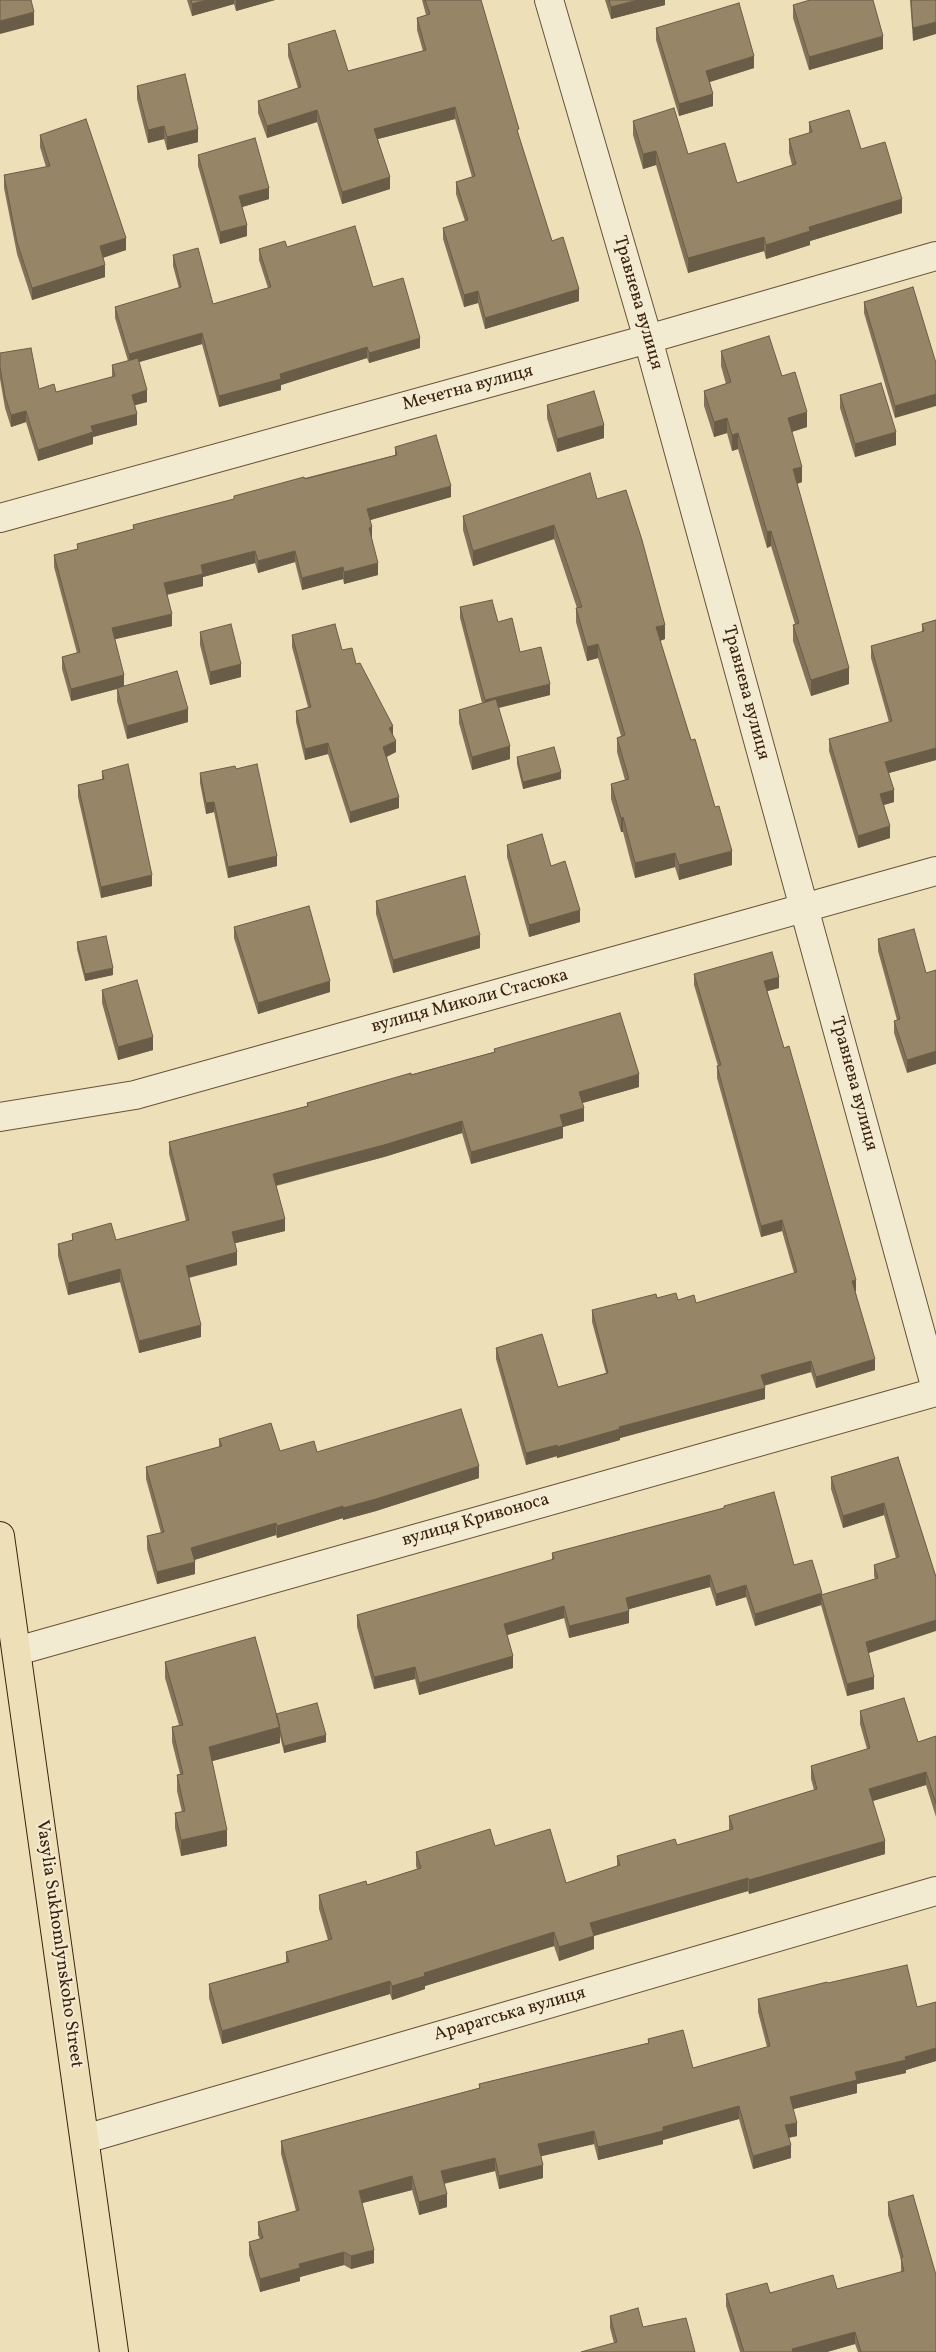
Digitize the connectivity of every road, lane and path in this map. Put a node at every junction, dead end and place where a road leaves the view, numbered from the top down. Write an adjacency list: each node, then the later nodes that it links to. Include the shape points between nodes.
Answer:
1 (549, 0): 3 (street, Травнева вулиця)
2 (936, 256): 3 (street, Мечетна вулиця)
3 (648, 339): 4 (street, Мечетна вулиця); 6 (street, Травнева вулиця)
4 (0, 518)
5 (936, 871): 6 (street, вулиця Миколи Стасюка)
6 (805, 910): 7 (street, вулиця Миколи Стасюка, via 135,1095); 8 (street, Травнева вулиця)
7 (0, 1116)
8 (936, 1390): 10 (street, вулиця Кривоноса)
9 (0, 1536): 10 (main road, Vasylia Sukhomlynskoho Street)
10 (17, 1650): 12 (main road, Vasylia Sukhomlynskoho Street)
11 (936, 1890): 12 (street, Араратська вулиця)
12 (85, 2139): 13 (main road, Vasylia Sukhomlynskoho Street)
13 (114, 2352)

